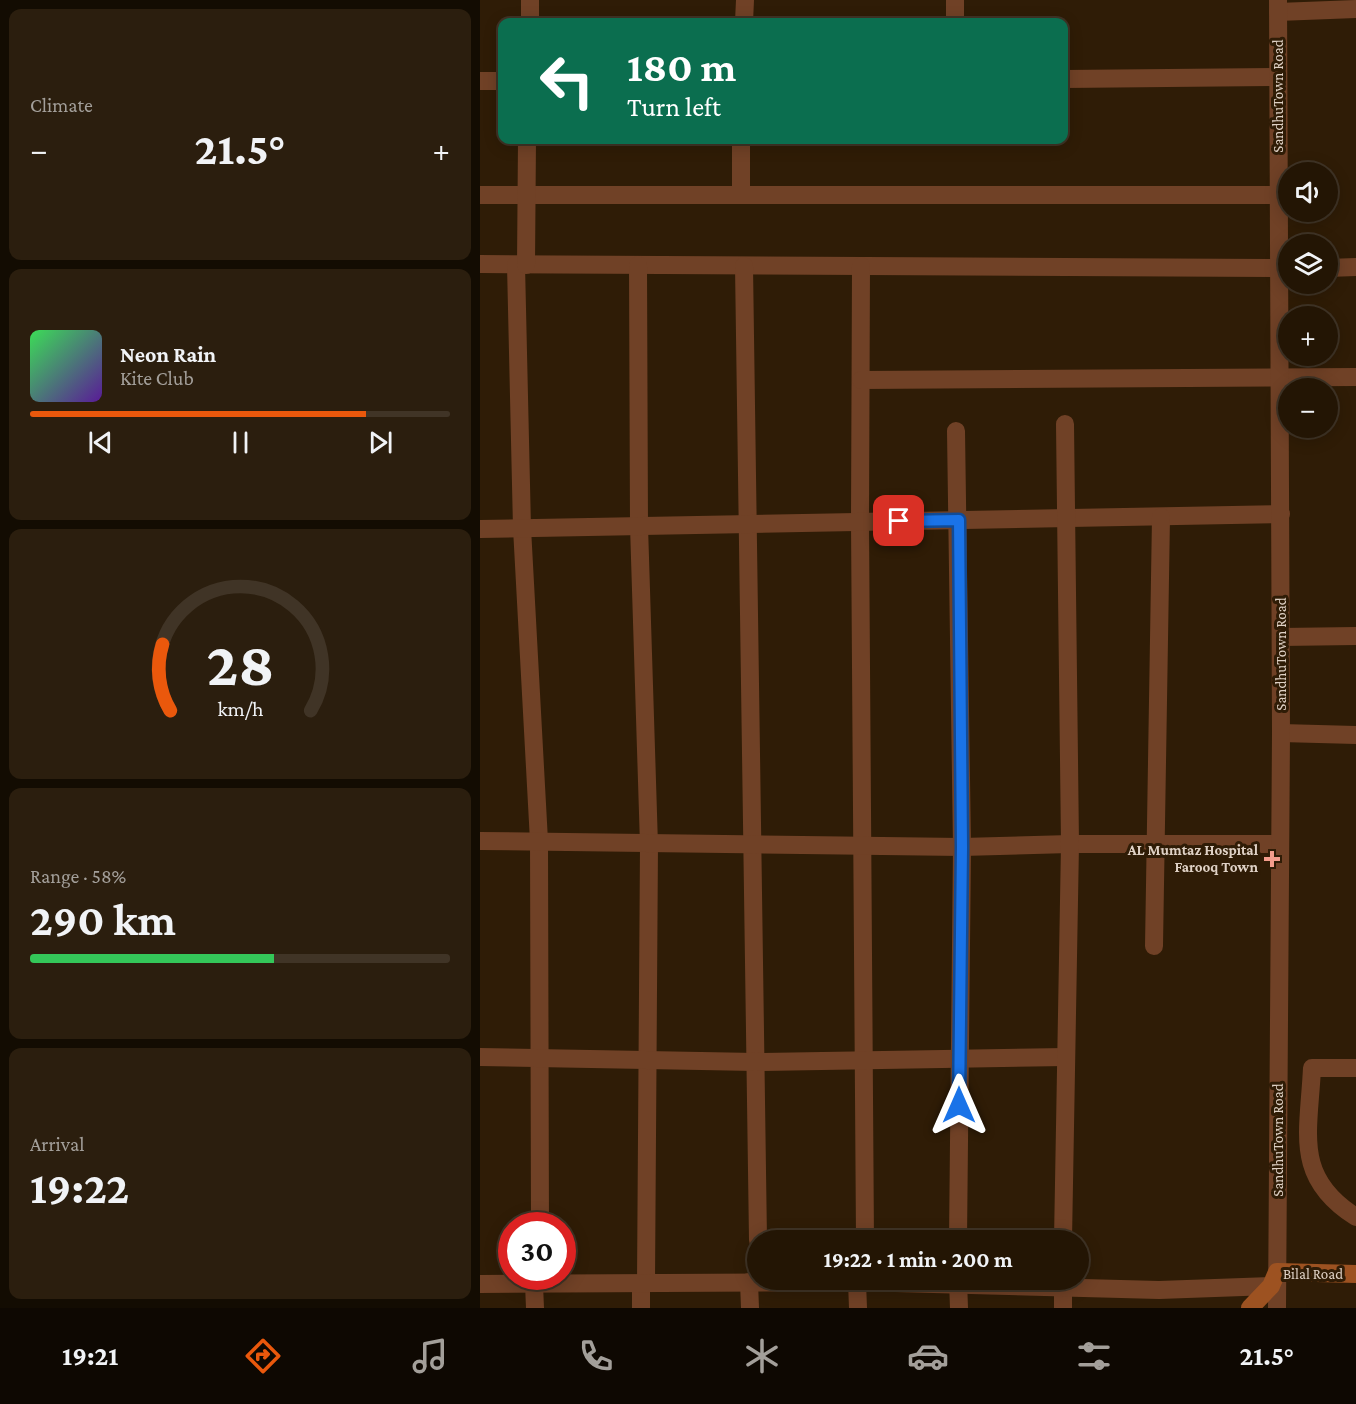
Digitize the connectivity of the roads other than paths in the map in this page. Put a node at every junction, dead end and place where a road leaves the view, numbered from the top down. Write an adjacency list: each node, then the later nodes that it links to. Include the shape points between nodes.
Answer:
1 (530, 0): 6 (street)
2 (745, 0): 7 (street)
3 (955, 0): 8 (street)
4 (1278, 6): 5 (street); 9 (street, SandhuTown Road)
5 (1356, 9)
6 (530, 18)
7 (744, 18)
8 (955, 18)
9 (1278, 77): 10 (street); 15 (street, SandhuTown Road)
10 (1068, 79)
11 (480, 81): 12 (street)
12 (498, 81)
13 (527, 144): 17 (street)
14 (741, 144): 18 (street)
15 (1279, 162)
16 (480, 195): 17 (street)
17 (525, 195): 18 (street); 21 (street)
18 (741, 195): 19 (street)
19 (1278, 195)
20 (480, 264): 21 (street)
21 (521, 264): 22 (street); 41 (street)
22 (638, 265): 23 (street); 40 (street)
23 (744, 266): 24 (street); 39 (street)
24 (861, 266): 26 (street); 31 (street)
25 (1356, 267): 27 (street)
26 (1278, 268)
27 (1338, 268)
28 (1283, 294): 29 (street, SandhuTown Road)
29 (1280, 377): 30 (street); 31 (street); 34 (street, SandhuTown Road)
30 (1356, 377)
31 (861, 380): 38 (street)
32 (1065, 424): 36 (street)
33 (957, 430): 37 (street)
34 (1281, 514): 35 (street); 44 (street, SandhuTown Road)
35 (1161, 517): 36 (street); 50 (street)
36 (1064, 518): 37 (street); 49 (street)
37 (959, 520): 38 (street); 55 (street)
38 (860, 522): 39 (street); 54 (street)
39 (749, 524): 40 (street); 53 (street)
40 (639, 526): 41 (street); 52 (street)
41 (522, 528): 42 (street); 48 (street)
42 (480, 529)
43 (1356, 636): 44 (street)
44 (1281, 637): 45 (street, SandhuTown Road)
45 (1281, 734): 46 (street); 51 (street, SandhuTown Road)
46 (1356, 735)
47 (480, 841): 48 (street)
48 (539, 841): 52 (street); 58 (street)
49 (1070, 844): 50 (street); 55 (street); 59 (street)
50 (1155, 844): 51 (street); 56 (street)
51 (1279, 844): 72 (street, SandhuTown Road)
52 (649, 845): 53 (street); 60 (street)
53 (754, 845): 54 (street); 63 (street)
54 (863, 845): 55 (street); 61 (street)
55 (962, 847): 62 (street)
56 (1154, 946)
57 (480, 1057): 58 (street)
58 (540, 1057): 60 (street); 65 (street)
59 (1066, 1057): 62 (street); 70 (street)
60 (648, 1059): 63 (street); 76 (street)
61 (864, 1060): 62 (street); 63 (street); 68 (street)
62 (960, 1060): 69 (street)
63 (756, 1062): 67 (street)
64 (1356, 1068): 66 (street, via 1312,1068 1308,1152 1314,1176 1335,1204)
65 (540, 1212)
66 (1356, 1217)
67 (758, 1230)
68 (865, 1230)
69 (958, 1230)
70 (1063, 1230)
71 (1356, 1274): 72 (street, Bilal Road)
72 (1274, 1279): 78 (street, via 1159,1290); 90 (street, Bilal Road); 91 (street, SandhuTown Road)
73 (747, 1281): 76 (street)
74 (576, 1282): 76 (street)
75 (498, 1283): 77 (street)
76 (644, 1283): 85 (street)
77 (480, 1284)
78 (1089, 1285)
79 (537, 1290): 84 (street)
80 (753, 1290): 86 (street)
81 (861, 1290): 87 (street)
82 (958, 1290): 88 (street)
83 (1063, 1290): 89 (street)
84 (535, 1308)
85 (641, 1308)
86 (750, 1308)
87 (858, 1308)
88 (959, 1308)
89 (1063, 1308)
90 (1250, 1308)
91 (1277, 1308)

